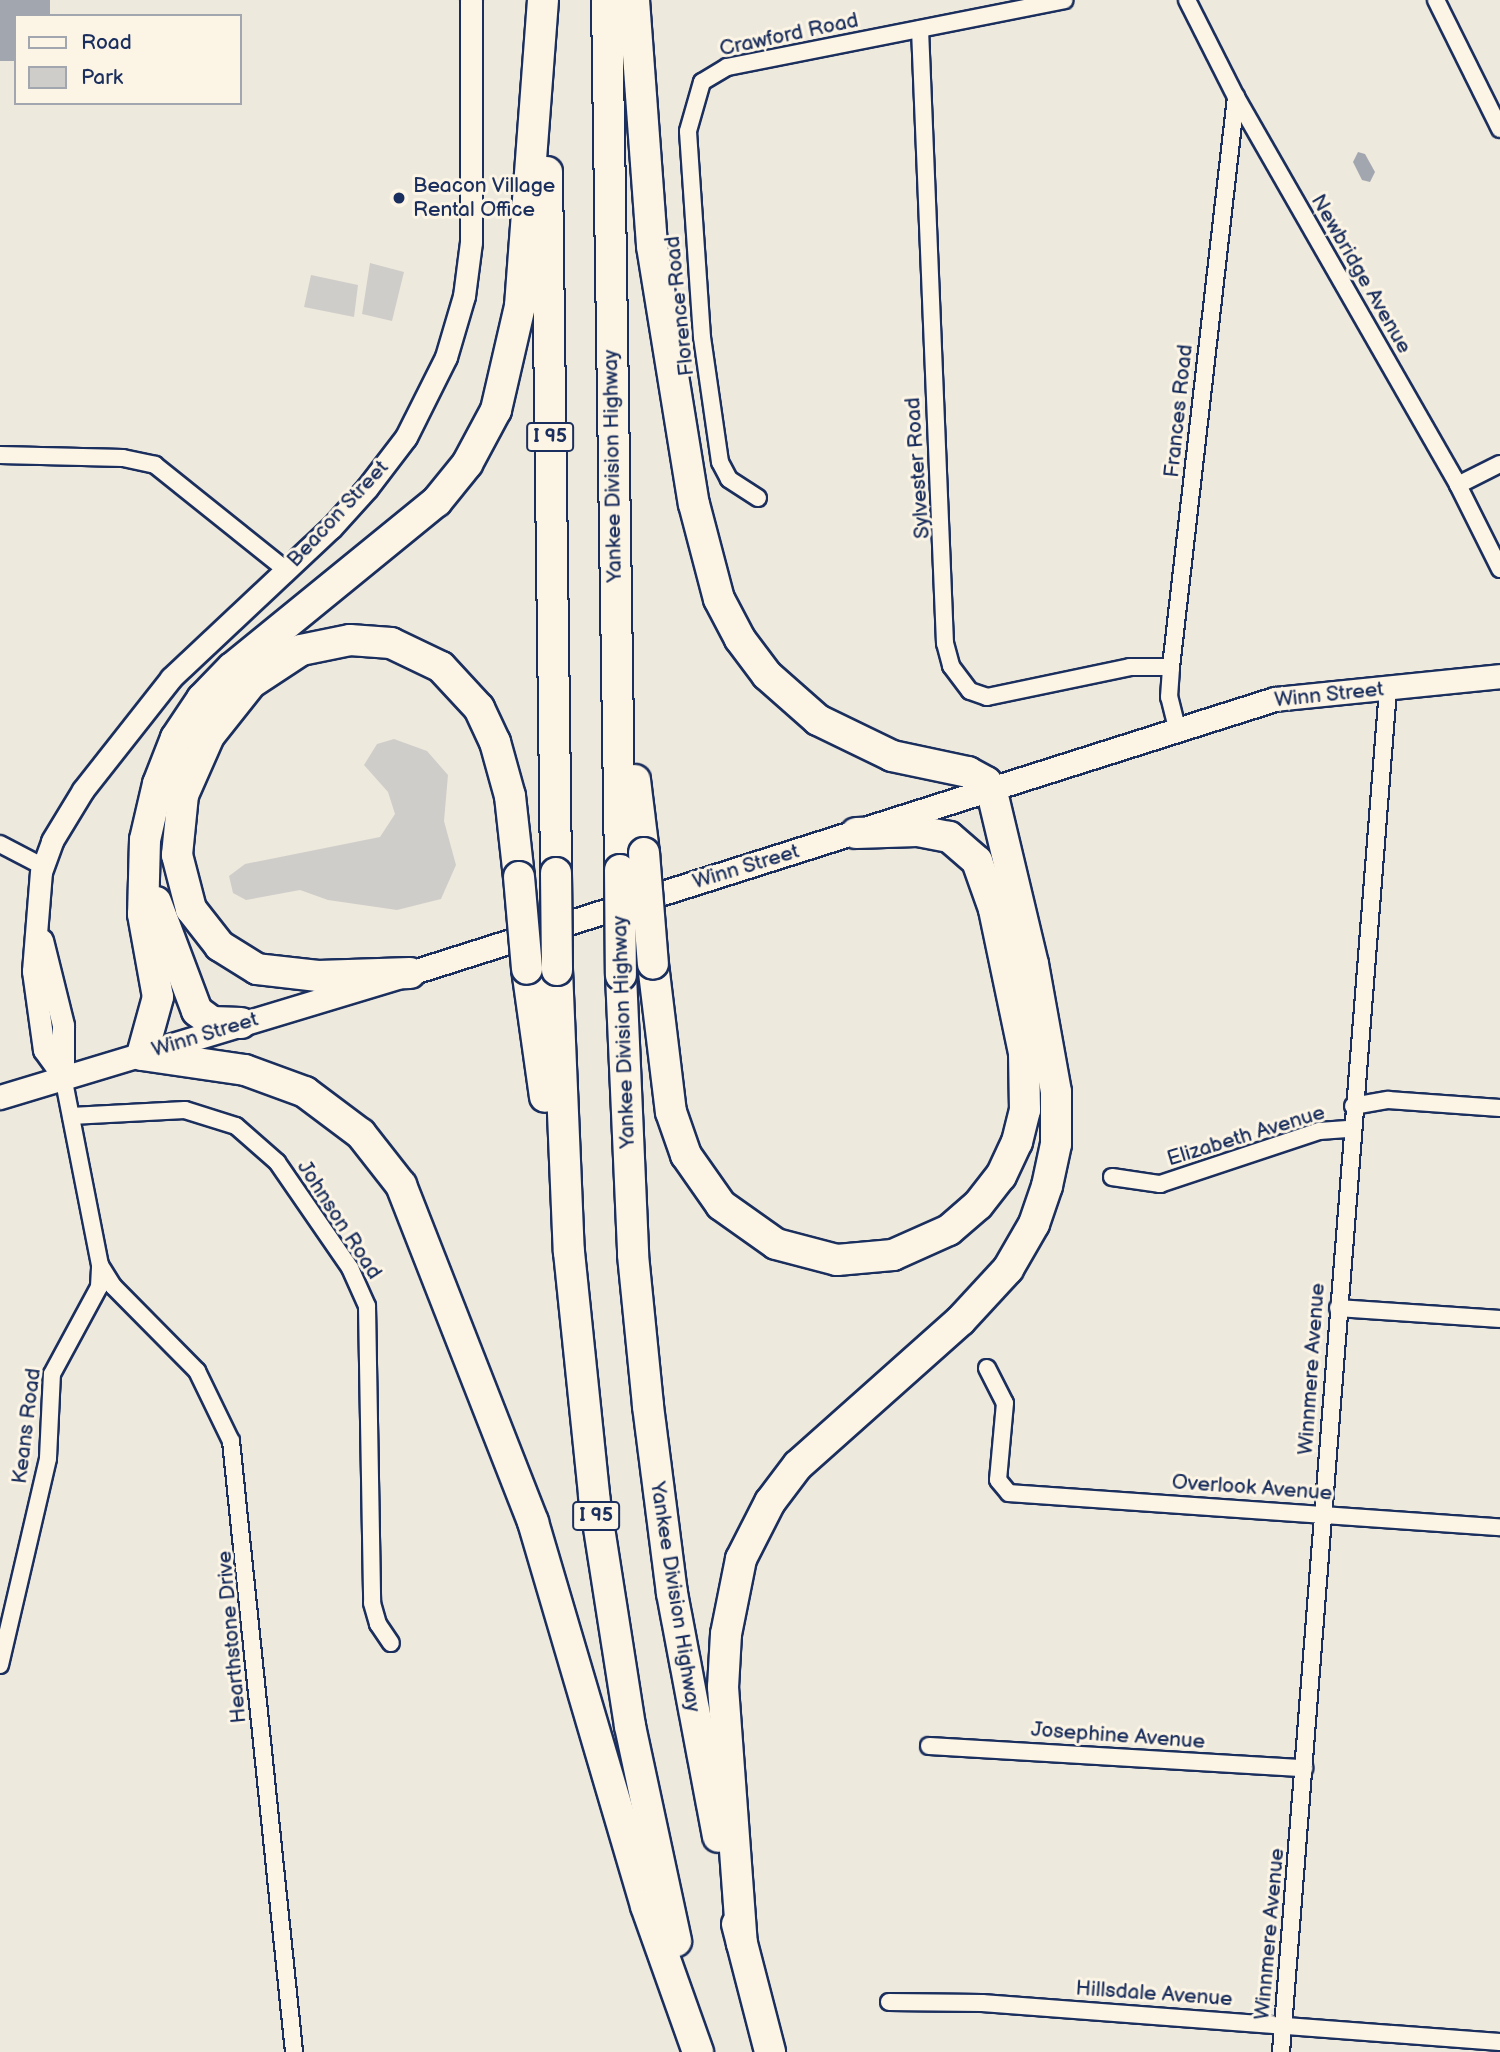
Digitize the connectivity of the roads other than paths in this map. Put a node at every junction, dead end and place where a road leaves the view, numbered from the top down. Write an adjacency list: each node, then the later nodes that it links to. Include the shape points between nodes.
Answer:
1 (471, 0): 17 (street, Beacon Street, via 471,242 454,337 406,437 367,488)
2 (544, 0): 24 (highway, via 520,306 508,371 489,426 437,501 252,650 202,699 169,754); 38 (highway, I 95, bridge, via 557,970)
3 (607, 0): 26 (highway, Yankee Division Highway, via 615,606)
4 (634, 0): 22 (highway, via 652,246 666,342 703,547 728,619 767,675 818,720 892,756 979,776)
5 (1064, 0): 8 (street, Crawford Road)
6 (1187, 0): 10 (street, Newbridge Avenue)
7 (1436, 0): 11 (street)
8 (920, 29): 9 (street, Crawford Road, via 727,67 702,82); 18 (street, Sylvester Road, via 945,643 951,666 970,691 987,697 1130,667)
9 (697, 93): 15 (street, Florence Road, via 688,131 690,178 702,337 718,452 729,479)
10 (1236, 97): 14 (street, Newbridge Avenue); 18 (street, Frances Road)
11 (1500, 129)
12 (0, 455): 17 (street, via 123,457 155,464)
13 (1500, 464): 14 (street)
14 (1458, 485): 16 (street, Newbridge Avenue)
15 (758, 498)
16 (1500, 569)
17 (286, 570): 27 (street, Beacon Street, via 212,637 148,706 83,790)
18 (1171, 667): 21 (street, Frances Road, via 1170,697)
19 (1500, 676): 20 (main road, Winn Street)
20 (1388, 689): 21 (main road, Winn Street, via 1275,699); 33 (street, Winnmere Avenue)
21 (1177, 728): 22 (main road, Winn Street)
22 (992, 792): 23 (main road, Winn Street); 49 (highway, via 1054,1073 1057,1127 1051,1171 1034,1224 999,1281 811,1451 774,1495 745,1549 730,1608 723,1687)
23 (856, 833): 26 (highway, bridge, via 917,831 949,837 977,861 994,909 1024,1053 1025,1110 1001,1176 978,1205 949,1230 893,1255 836,1260 776,1244 721,1205 686,1155 671,1112 653,964); 28 (main road, Winn Street)
24 (145, 840): 29 (highway, via 156,903 193,1005 212,1022); 30 (highway, via 142,904 158,997)
25 (0, 844): 27 (street)
26 (632, 861): 49 (highway, Yankee Division Highway, bridge, via 621,975 633,1255 655,1468 692,1709)
27 (42, 866): 31 (street, Beacon Street, via 33,971 44,1050)
28 (410, 973): 29 (main road, Winn Street); 38 (highway, bridge, via 318,976 257,968 227,953 191,909 177,855 183,795 209,736 251,683 301,650 350,640 391,643 441,667 479,708 501,760 527,969)
29 (242, 1023): 30 (main road, Winn Street)
30 (142, 1055): 31 (main road, Winn Street); 54 (highway, via 245,1070 305,1091 361,1134 401,1185 533,1522 646,1906)
31 (63, 1076): 32 (main road, Winn Street); 35 (street, Keans Road)
32 (0, 1097)
33 (1353, 1105): 34 (street, via 1388,1100); 36 (street, Winnmere Avenue)
34 (1500, 1108)
35 (71, 1116): 39 (street, Keans Road); 45 (street, Johnson Road, via 185,1110 236,1126 276,1162 361,1286 367,1306 370,1371 372,1603)
36 (1351, 1129): 37 (street, Elizabeth Avenue, via 1319,1131 1160,1184); 40 (street, Winnmere Avenue)
37 (1112, 1177)
38 (566, 1205): 55 (highway, I 95, via 586,1427 613,1625 651,1832)
39 (100, 1265): 46 (street, Keans Road, via 97,1296 52,1374 48,1458); 53 (street, Hearthstone Drive, via 113,1286 197,1371 231,1441)
40 (1338, 1308): 41 (street); 43 (street, Winnmere Avenue)
41 (1500, 1319)
42 (987, 1368): 43 (street, Overlook Avenue, via 1005,1407 998,1478 1002,1488 1012,1493)
43 (1323, 1514): 44 (street, Overlook Avenue); 48 (street, Winnmere Avenue)
44 (1500, 1527)
45 (391, 1643)
46 (0, 1665)
47 (929, 1746): 48 (street, Josephine Avenue)
48 (1304, 1768): 51 (street, Winnmere Avenue)
49 (741, 1943): 56 (highway, Yankee Division Highway)
50 (890, 2002): 51 (street, Hillsdale Avenue, via 982,2003)
51 (1284, 2023): 52 (street, Hillsdale Avenue); 57 (street, Winnmere Avenue)
52 (1500, 2042)
53 (293, 2052)
54 (698, 2052)
55 (704, 2052)
56 (770, 2052)
57 (1281, 2052)

